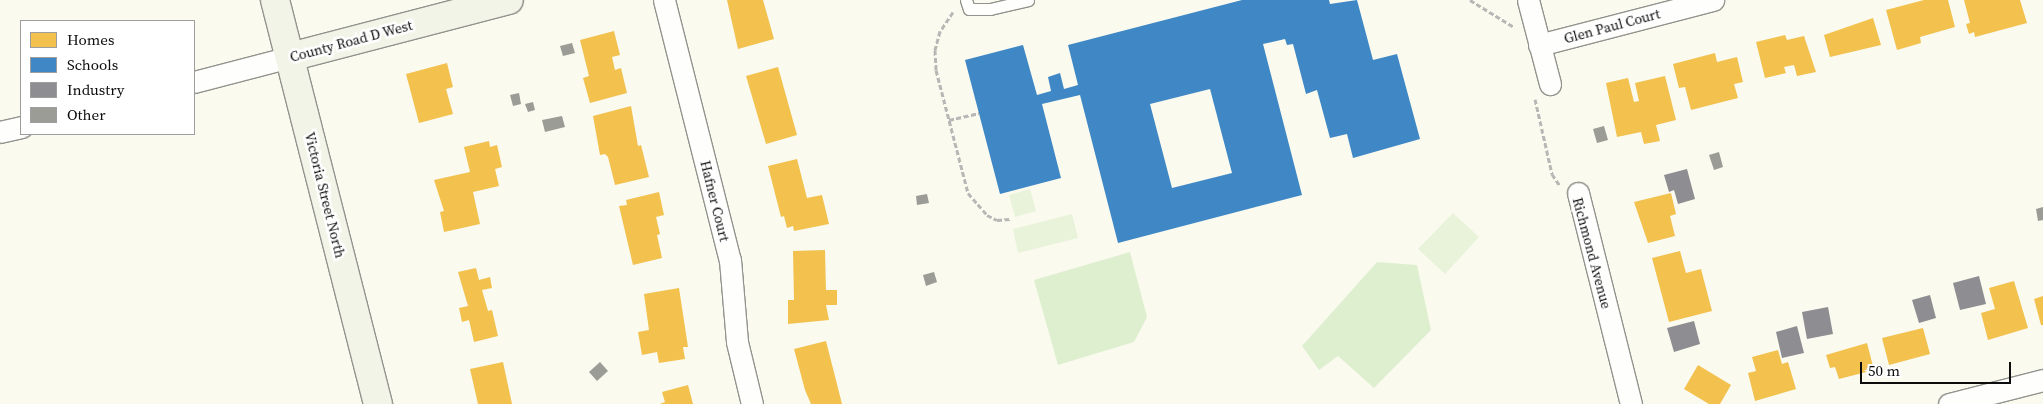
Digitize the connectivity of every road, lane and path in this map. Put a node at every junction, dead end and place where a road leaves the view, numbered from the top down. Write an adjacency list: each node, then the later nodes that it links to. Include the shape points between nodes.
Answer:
1 (275, 0): 11 (street, Victoria Street North)
2 (509, 0): 11 (street, County Road D West)
3 (664, 0): 22 (street, Hafner Court, via 730,260 737,342)
4 (966, 0): 5 (lane, via 968,9 990,10)
5 (1028, 0)
6 (1470, 0): 10 (path)
7 (1528, 0): 10 (street)
8 (1713, 0): 10 (street, Glen Paul Court)
9 (953, 12): 15 (path, via 940,31 934,50)
10 (1538, 38): 13 (street)
11 (290, 57): 12 (street, County Road D West); 21 (street, Victoria Street North)
12 (195, 82)
13 (1541, 88): 18 (path, Richmond Avenue, via 1552,174 1560,187)
14 (979, 113): 15 (path)
15 (949, 120): 19 (path, via 968,193 987,215 998,220)
16 (20, 127): 17 (street)
17 (0, 132)
18 (1578, 193): 23 (street, Richmond Avenue)
19 (1010, 219)
20 (2043, 380): 24 (street)
21 (376, 397)
22 (752, 404)
23 (1631, 404)
24 (1948, 404)

